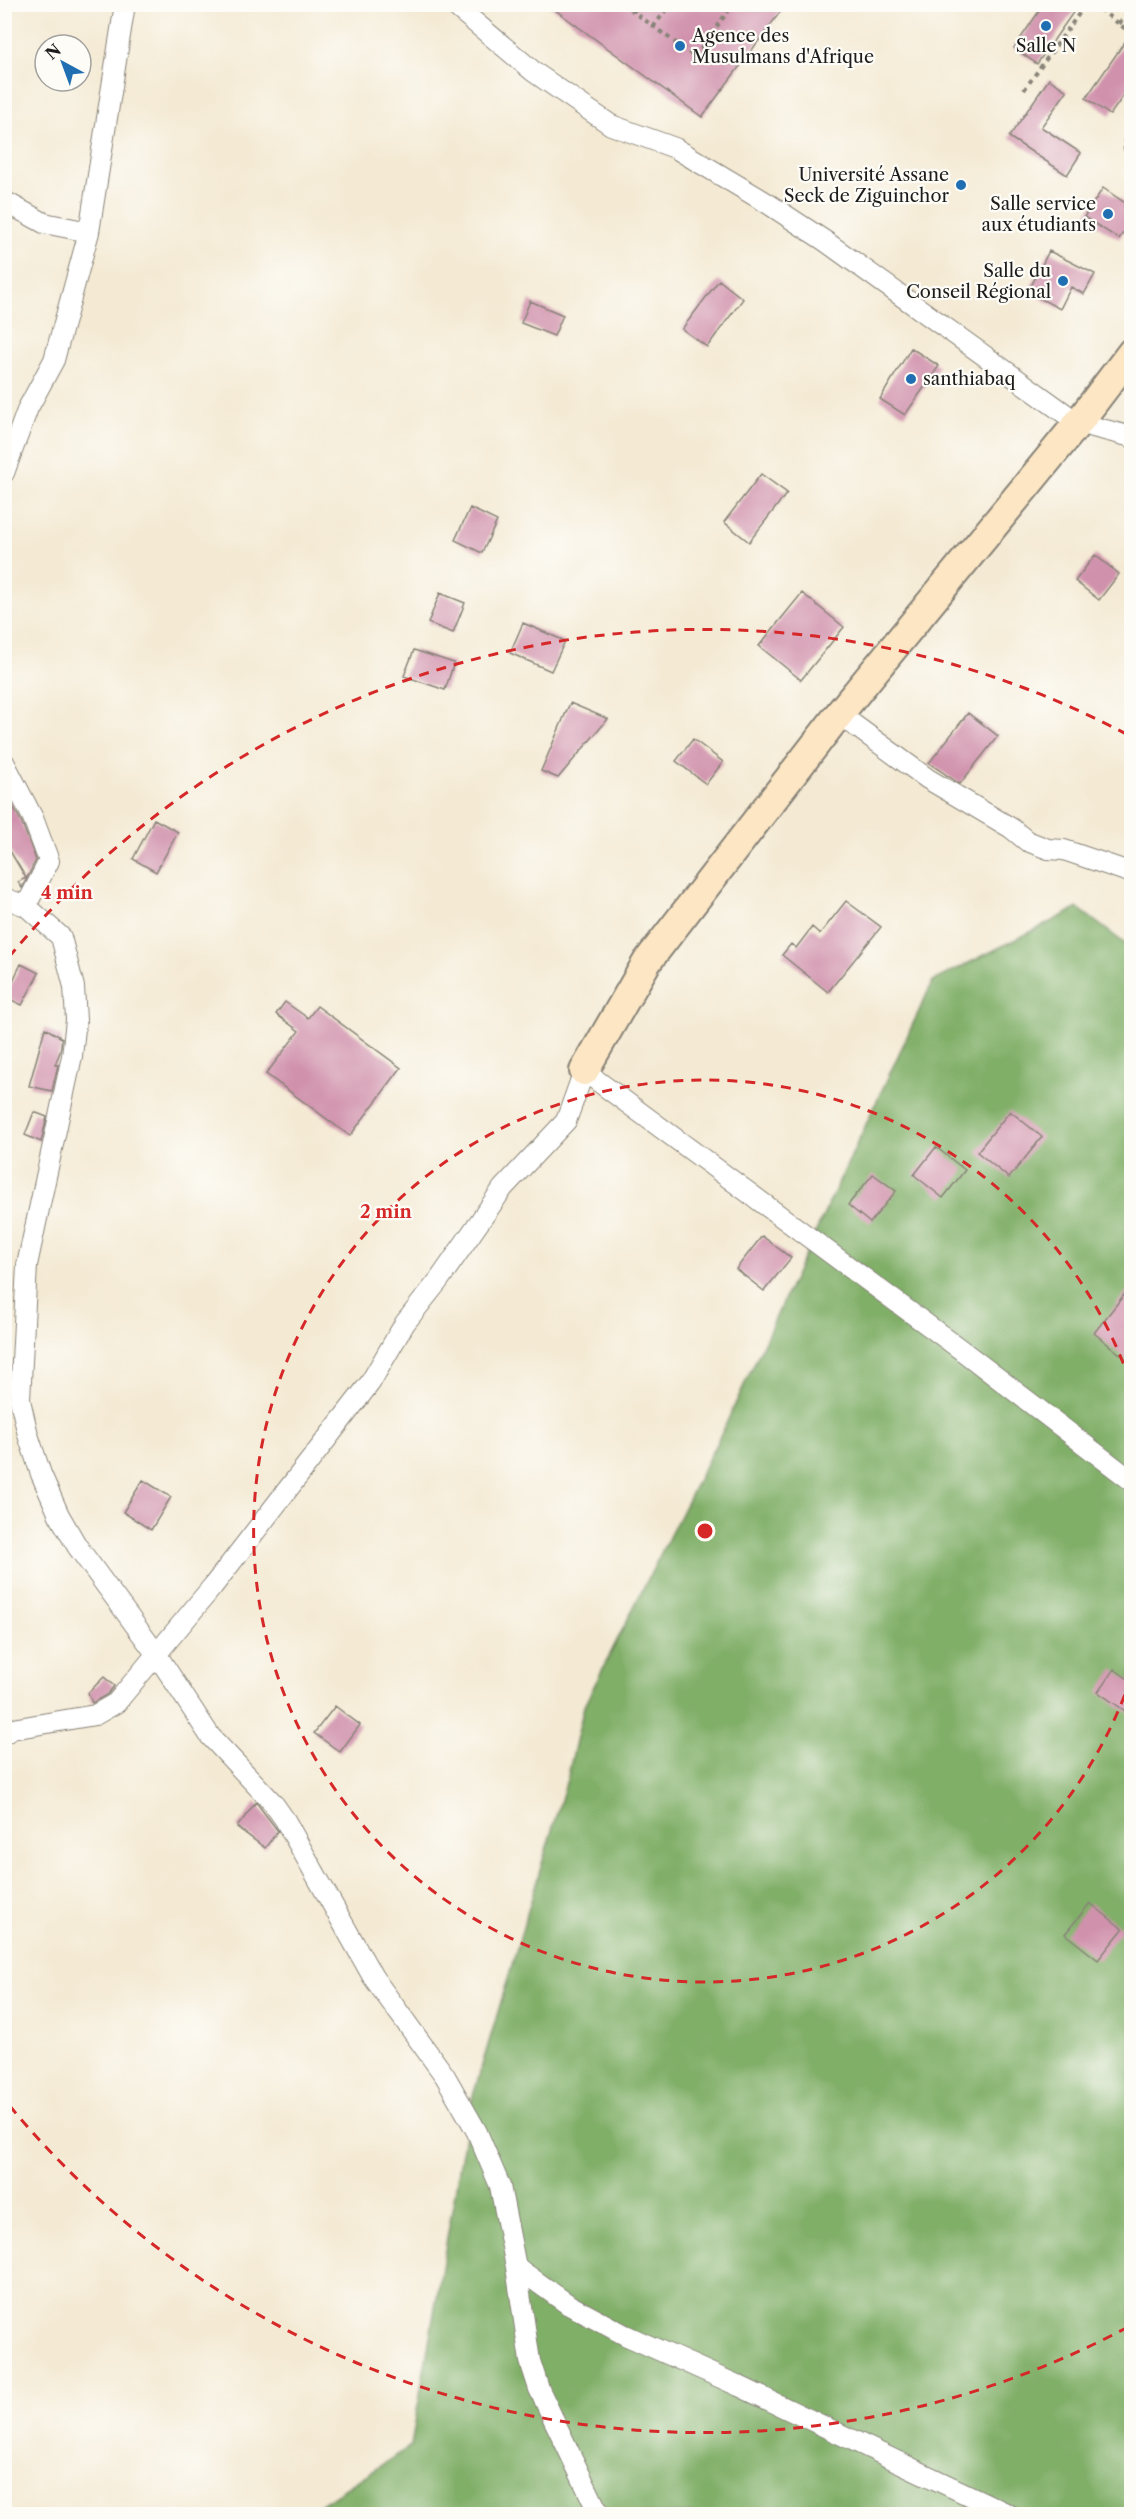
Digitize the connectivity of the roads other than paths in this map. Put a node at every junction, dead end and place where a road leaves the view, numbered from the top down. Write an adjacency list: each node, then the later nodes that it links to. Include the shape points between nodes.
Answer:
1 (125, 4): 4 (street)
2 (453, 4): 6 (street, via 534,72 611,125 675,148 767,203)
3 (4, 201): 4 (street, via 44,223)
4 (89, 232): 8 (street, via 54,360 28,408)
5 (1131, 352): 6 (street)
6 (1077, 423): 7 (street); 9 (street)
7 (1131, 437)
8 (4, 473)
9 (839, 714): 11 (street, via 928,779 1027,841); 14 (street, via 647,962)
10 (4, 762): 13 (street, via 33,818 49,861)
11 (1131, 873)
12 (4, 898): 13 (street)
13 (26, 906): 16 (street, via 61,937 74,987 76,1020 72,1056 27,1264 20,1400 35,1455 59,1515 77,1546)
14 (584, 1071): 15 (street); 16 (street, via 566,1121 503,1188 405,1323 370,1383)
15 (1131, 1480)
16 (157, 1655): 17 (street, via 116,1703 105,1710 12,1729); 18 (street, via 210,1736 285,1820 373,1977 445,2076 477,2133 500,2186)
17 (4, 1734)
18 (516, 2267): 19 (street, via 530,2361); 20 (street, via 594,2320)
19 (599, 2514)
20 (1008, 2514)

